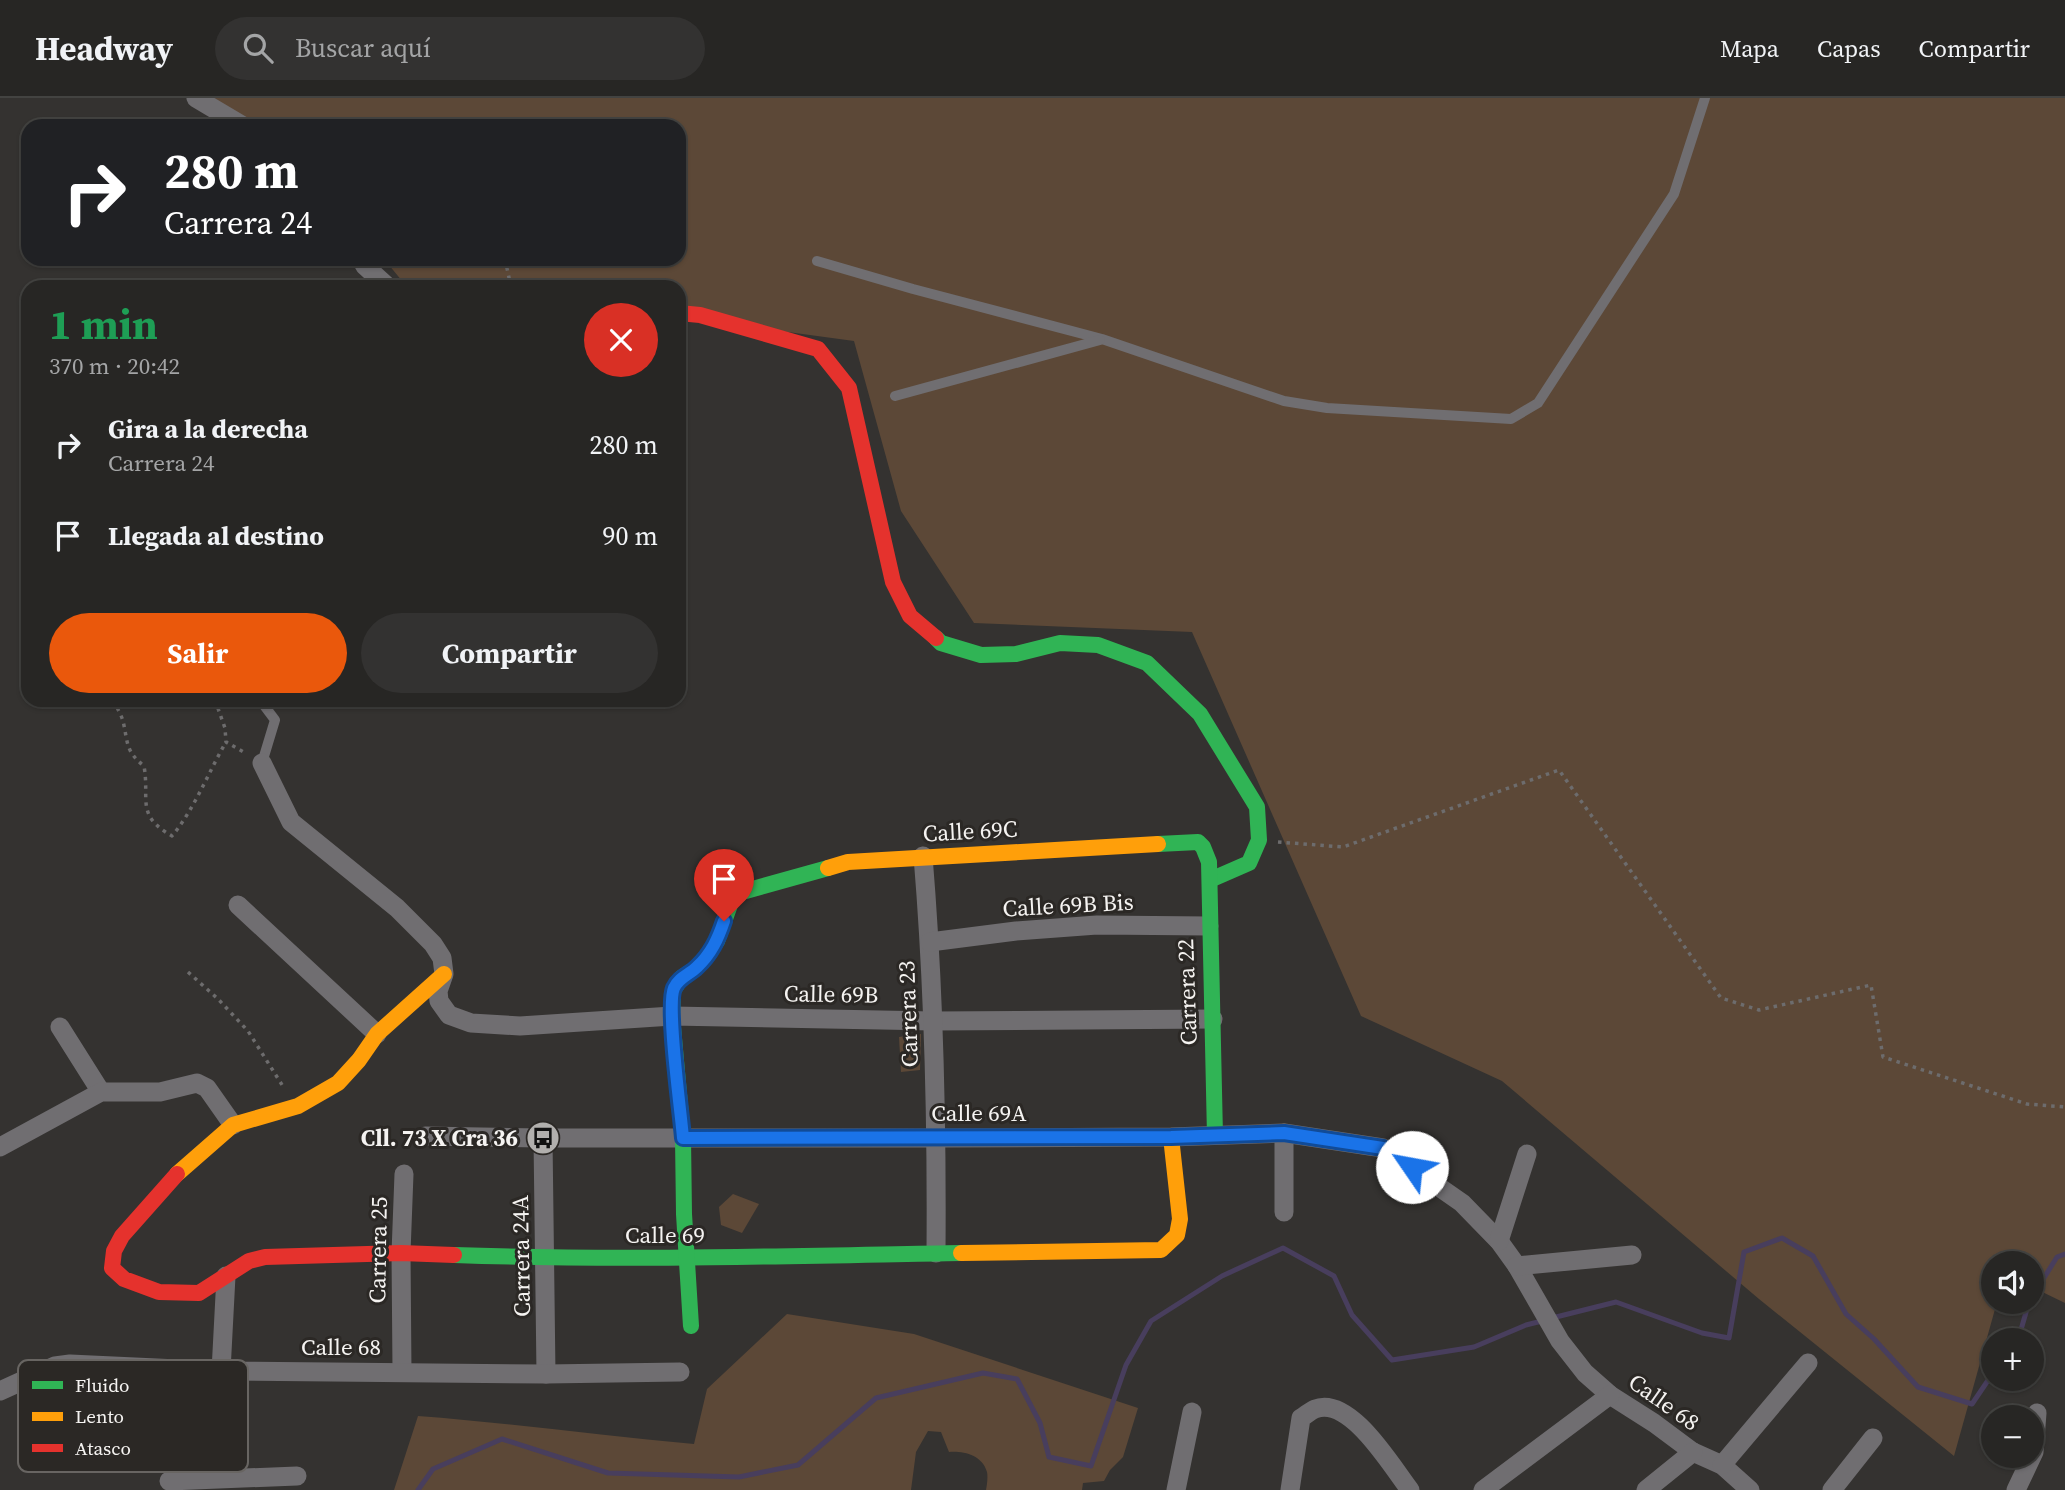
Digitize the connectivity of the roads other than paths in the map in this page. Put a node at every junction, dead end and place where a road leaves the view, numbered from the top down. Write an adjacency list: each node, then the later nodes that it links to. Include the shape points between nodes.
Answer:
1 (196, 98): 3 (street)
2 (1704, 98): 8 (lane, via 1674,194 1538,402 1511,419 1327,408 1284,401)
3 (231, 119)
4 (817, 261): 8 (lane)
5 (365, 266): 6 (street)
6 (380, 280)
7 (686, 314): 14 (street, via 818,349 849,388 892,582 910,616 942,643 981,655 1016,654 1060,643 1098,645 1147,663 1200,713 1257,807 1259,840 1250,863)
8 (1102, 339): 9 (lane)
9 (895, 396)
10 (265, 707): 11 (lane, via 275,720)
11 (262, 763): 18 (street, via 290,821 397,908 433,944 442,958)
12 (1203, 847): 13 (street, Calle 69C, via 1198,842); 14 (street, Carrera 22)
13 (922, 856): 17 (street, Carrera 23); 19 (street, Calle 69C, via 848,862 742,892 731,902 706,957 673,991)
14 (1210, 880): 16 (street, Carrera 22)
15 (237, 905): 23 (street)
16 (1209, 926): 17 (street, Calle 69B Bis, via 1097,925); 20 (street, Carrera 22)
17 (930, 942): 21 (street, Carrera 23)
18 (444, 974): 19 (street, Calle 69B, via 439,1002 449,1015 471,1023 520,1026); 23 (street)
19 (672, 1016): 21 (street, Calle 69B); 31 (street)
20 (1213, 1019): 21 (street, Calle 69B); 28 (street, Carrera 22)
21 (933, 1021): 32 (street, Carrera 23)
22 (60, 1027): 24 (street)
23 (377, 1034): 25 (street, via 338,1083 298,1107)
24 (101, 1091): 25 (street, via 160,1092 197,1083 207,1088); 33 (street)
25 (233, 1125): 44 (street, Calle 69, via 180,1171 132,1223 114,1251 112,1268 124,1279 159,1292 199,1293)
26 (1284, 1133): 28 (street, Calle 69A); 36 (street); 37 (street, Calle 69A, via 1383,1148 1462,1203)
27 (425, 1136): 30 (street, Calle 69A)
28 (1215, 1136): 29 (street, Calle 69A)
29 (1171, 1137): 32 (street, Calle 69A); 39 (street, Calle 69, via 1180,1219 1177,1235 1161,1250)
30 (543, 1138): 31 (street, Calle 69A); 41 (street, Carrera 24A)
31 (683, 1138): 32 (street, Calle 69A); 42 (street)
32 (937, 1138): 39 (street, Carrera 23)
33 (0, 1147)
34 (1527, 1154): 37 (street)
35 (404, 1174): 38 (street, Carrera 25)
36 (1284, 1212)
37 (1499, 1241): 43 (street, Calle 69A)
38 (401, 1252): 41 (street, Calle 69); 44 (street, Calle 69, via 265,1256); 50 (street, Carrera 25)
39 (936, 1253): 42 (street, Calle 69)
40 (1632, 1255): 43 (street)
41 (546, 1258): 42 (street, Calle 69); 52 (street, Carrera 24A)
42 (688, 1258): 46 (street)
43 (1517, 1266): 45 (street, Calle 69A)
44 (226, 1276): 47 (street)
45 (1536, 1299): 53 (street, Calle 68, via 1560,1341)
46 (691, 1326)
47 (222, 1360)
48 (1808, 1363): 57 (street)
49 (248, 1371): 50 (street, Calle 68)
50 (402, 1371): 52 (street, Calle 68)
51 (680, 1373): 52 (street, Calle 68)
52 (546, 1374)
53 (1610, 1395): 56 (street, Calle 68); 66 (street)
54 (1192, 1412): 63 (street)
55 (1873, 1438): 69 (street)
56 (1693, 1452): 57 (street, Calle 68); 67 (street)
57 (1722, 1465): 68 (street, Calle 68)
58 (2026, 1468): 70 (street)
59 (229, 1472): 61 (street)
60 (298, 1476): 61 (street)
61 (230, 1478): 62 (street)
62 (169, 1481)
63 (1176, 1490)
64 (1290, 1490): 65 (street, via 1301,1418 1316,1408 1336,1409 1355,1421)
65 (1410, 1490)
66 (1483, 1490)
67 (1646, 1490)
68 (1750, 1490)
69 (1832, 1490)
70 (2016, 1490)

